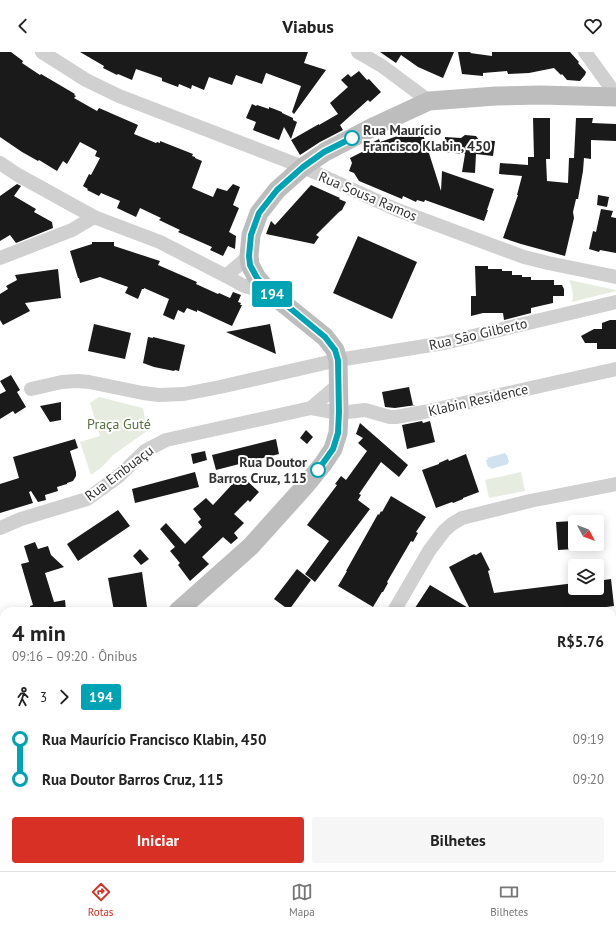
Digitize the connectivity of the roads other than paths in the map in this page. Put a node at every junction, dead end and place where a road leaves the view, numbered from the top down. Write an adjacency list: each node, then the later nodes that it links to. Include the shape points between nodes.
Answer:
1 (42, 52): 7 (street, Rua Sousa Ramos, via 86,80 119,96)
2 (358, 52): 5 (street, via 382,66)
3 (585, 52): 4 (street)
4 (616, 96): 5 (street, via 496,96)
5 (429, 101): 7 (street, via 324,152)
6 (0, 163): 8 (street)
7 (303, 167): 9 (street, via 277,190 259,213 251,235); 12 (street, Rua Sousa Ramos, via 395,208 524,257)
8 (94, 217): 10 (street, via 72,230); 11 (street, via 160,242)
9 (249, 256): 11 (street); 13 (street, via 250,265)
10 (0, 258)
11 (226, 276): 13 (street, via 242,285)
12 (616, 277)
13 (268, 290): 15 (street, via 325,337 335,350)
14 (616, 302): 15 (street, Rua São Gilberto, via 444,343)
15 (338, 360): 17 (street); 18 (street, Rua São Gilberto, via 184,394 142,393 78,381)
16 (616, 369): 20 (street, Klabin Residence, via 396,417 365,410)
17 (339, 384): 19 (street, Rua Embuaçu); 20 (street)
18 (31, 389)
19 (311, 408): 20 (street, Rua Embuaçu); 22 (street, Rua Embuaçu, via 166,440 145,451 119,476 87,499)
20 (339, 412): 23 (street, via 338,433 333,449 306,486 251,546)
21 (616, 484): 24 (street, via 462,518 444,531 429,551)
22 (0, 528)
23 (183, 607)
24 (396, 607)

